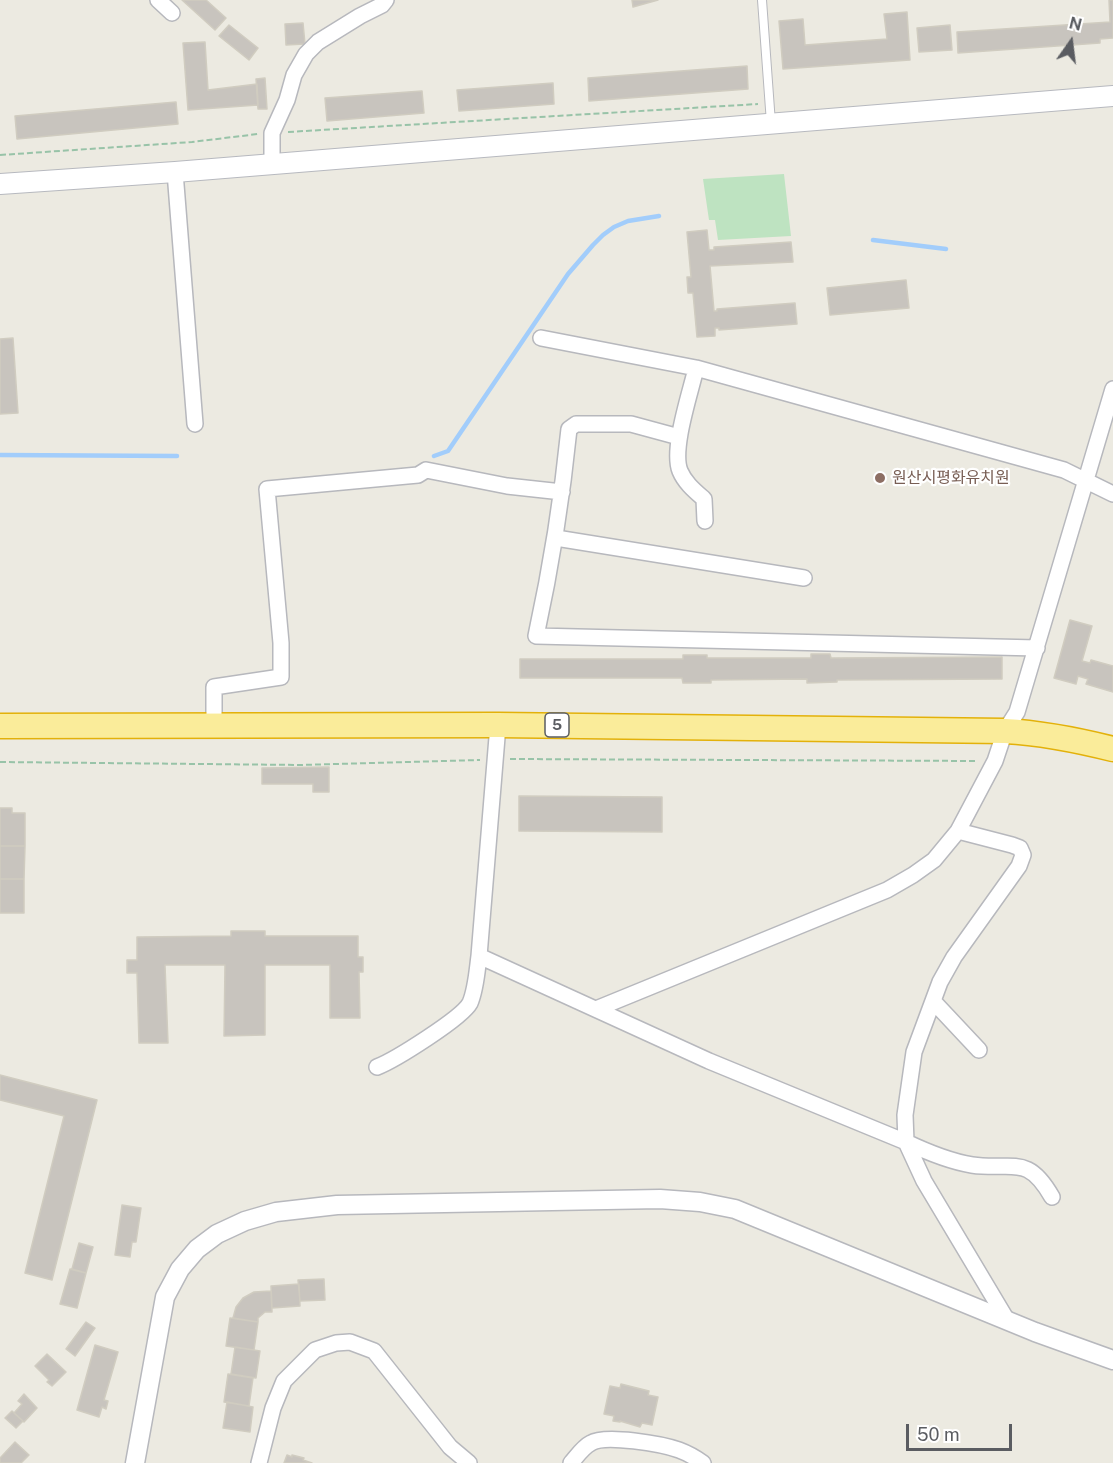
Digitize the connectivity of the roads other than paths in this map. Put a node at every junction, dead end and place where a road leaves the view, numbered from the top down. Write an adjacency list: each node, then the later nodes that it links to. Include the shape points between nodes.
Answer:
1 (158, 0): 4 (street)
2 (386, 0): 7 (street, via 318,42 306,54 272,133)
3 (762, 0): 6 (lane)
4 (172, 13)
5 (1113, 96): 6 (main road)
6 (771, 124): 7 (main road)
7 (272, 162): 8 (main road)
8 (175, 172): 9 (main road); 13 (street)
9 (0, 184)
10 (541, 338): 11 (street)
11 (696, 368): 14 (street); 15 (street, via 1064,471)
12 (1113, 389): 15 (street)
13 (195, 424)
14 (679, 436): 16 (street, via 631,424 576,424 569,429); 18 (street, via 679,469 688,485 704,499)
15 (1086, 482): 17 (street); 21 (street)
16 (562, 492): 19 (street); 24 (street, via 426,470 418,475 267,489 281,677 214,687)
17 (1113, 494)
18 (705, 521)
19 (556, 538): 20 (street); 21 (street, via 536,636)
20 (804, 578)
21 (1037, 648): 25 (street, via 1017,712)
22 (498, 725): 24 (highway, 5); 25 (highway, 5); 28 (street)
23 (0, 726): 24 (highway, 5)
24 (214, 726)
25 (1005, 731): 26 (highway, 5, via 1048,734); 27 (street, via 995,761)
26 (1113, 749)
27 (958, 831): 29 (street, via 1012,845 1020,848 1023,855 1010,880 954,957); 30 (street, via 934,860 887,890)
28 (479, 956): 30 (street); 32 (street, via 469,1005 420,1042)
29 (933, 1001): 31 (street); 33 (street, via 914,1052 905,1115)
30 (596, 1009): 33 (street, via 709,1061)
31 (979, 1050)
32 (377, 1067)
33 (906, 1142): 34 (street, via 934,1156 973,1165 1029,1169 1042,1179); 35 (street, via 924,1181)
34 (1052, 1197)
35 (1007, 1320): 36 (street); 38 (street, via 735,1209 700,1202 660,1199 349,1205 276,1212 217,1234 180,1269 165,1297)
36 (1113, 1360)
37 (702, 1462): 41 (street, via 666,1446 597,1440); 42 (street)
38 (135, 1463)
39 (259, 1463): 40 (street, via 284,1381 315,1350 343,1342 374,1351 450,1447)
40 (468, 1463)
41 (571, 1463)
42 (683, 1463)

